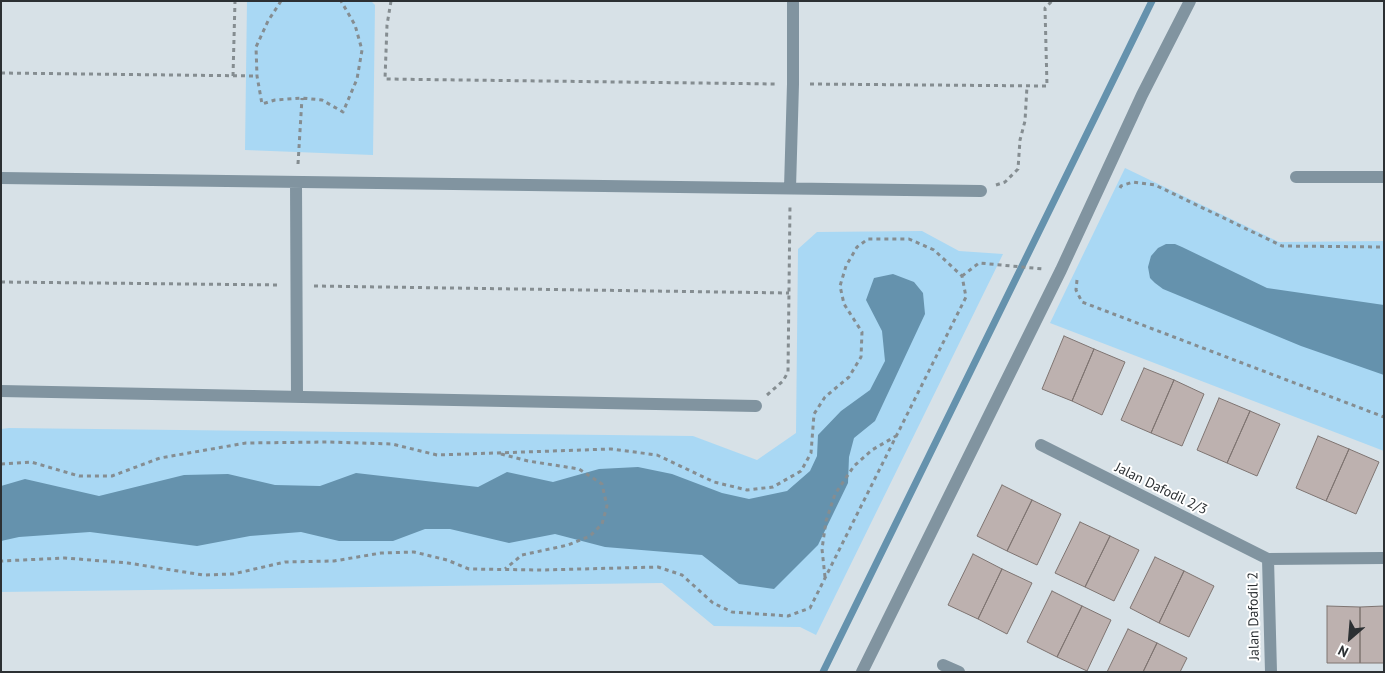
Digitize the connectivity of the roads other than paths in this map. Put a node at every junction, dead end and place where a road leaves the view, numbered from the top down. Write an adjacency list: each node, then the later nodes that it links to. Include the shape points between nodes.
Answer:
1 (793, 1): 7 (street)
2 (1190, 1): 16 (street)
3 (1384, 176): 4 (street)
4 (1296, 177)
5 (1, 178): 6 (street)
6 (296, 182): 7 (street); 10 (street)
7 (790, 188): 8 (street)
8 (981, 191)
9 (1, 391): 10 (street)
10 (297, 397): 11 (street)
11 (756, 406)
12 (1041, 445): 13 (street, Jalan Dafodil 2/3)
13 (1268, 558): 14 (street); 18 (street, Jalan Dafodil 2)
14 (1384, 558)
15 (944, 665): 17 (street)
16 (862, 672)
17 (959, 672)
18 (1271, 672)

